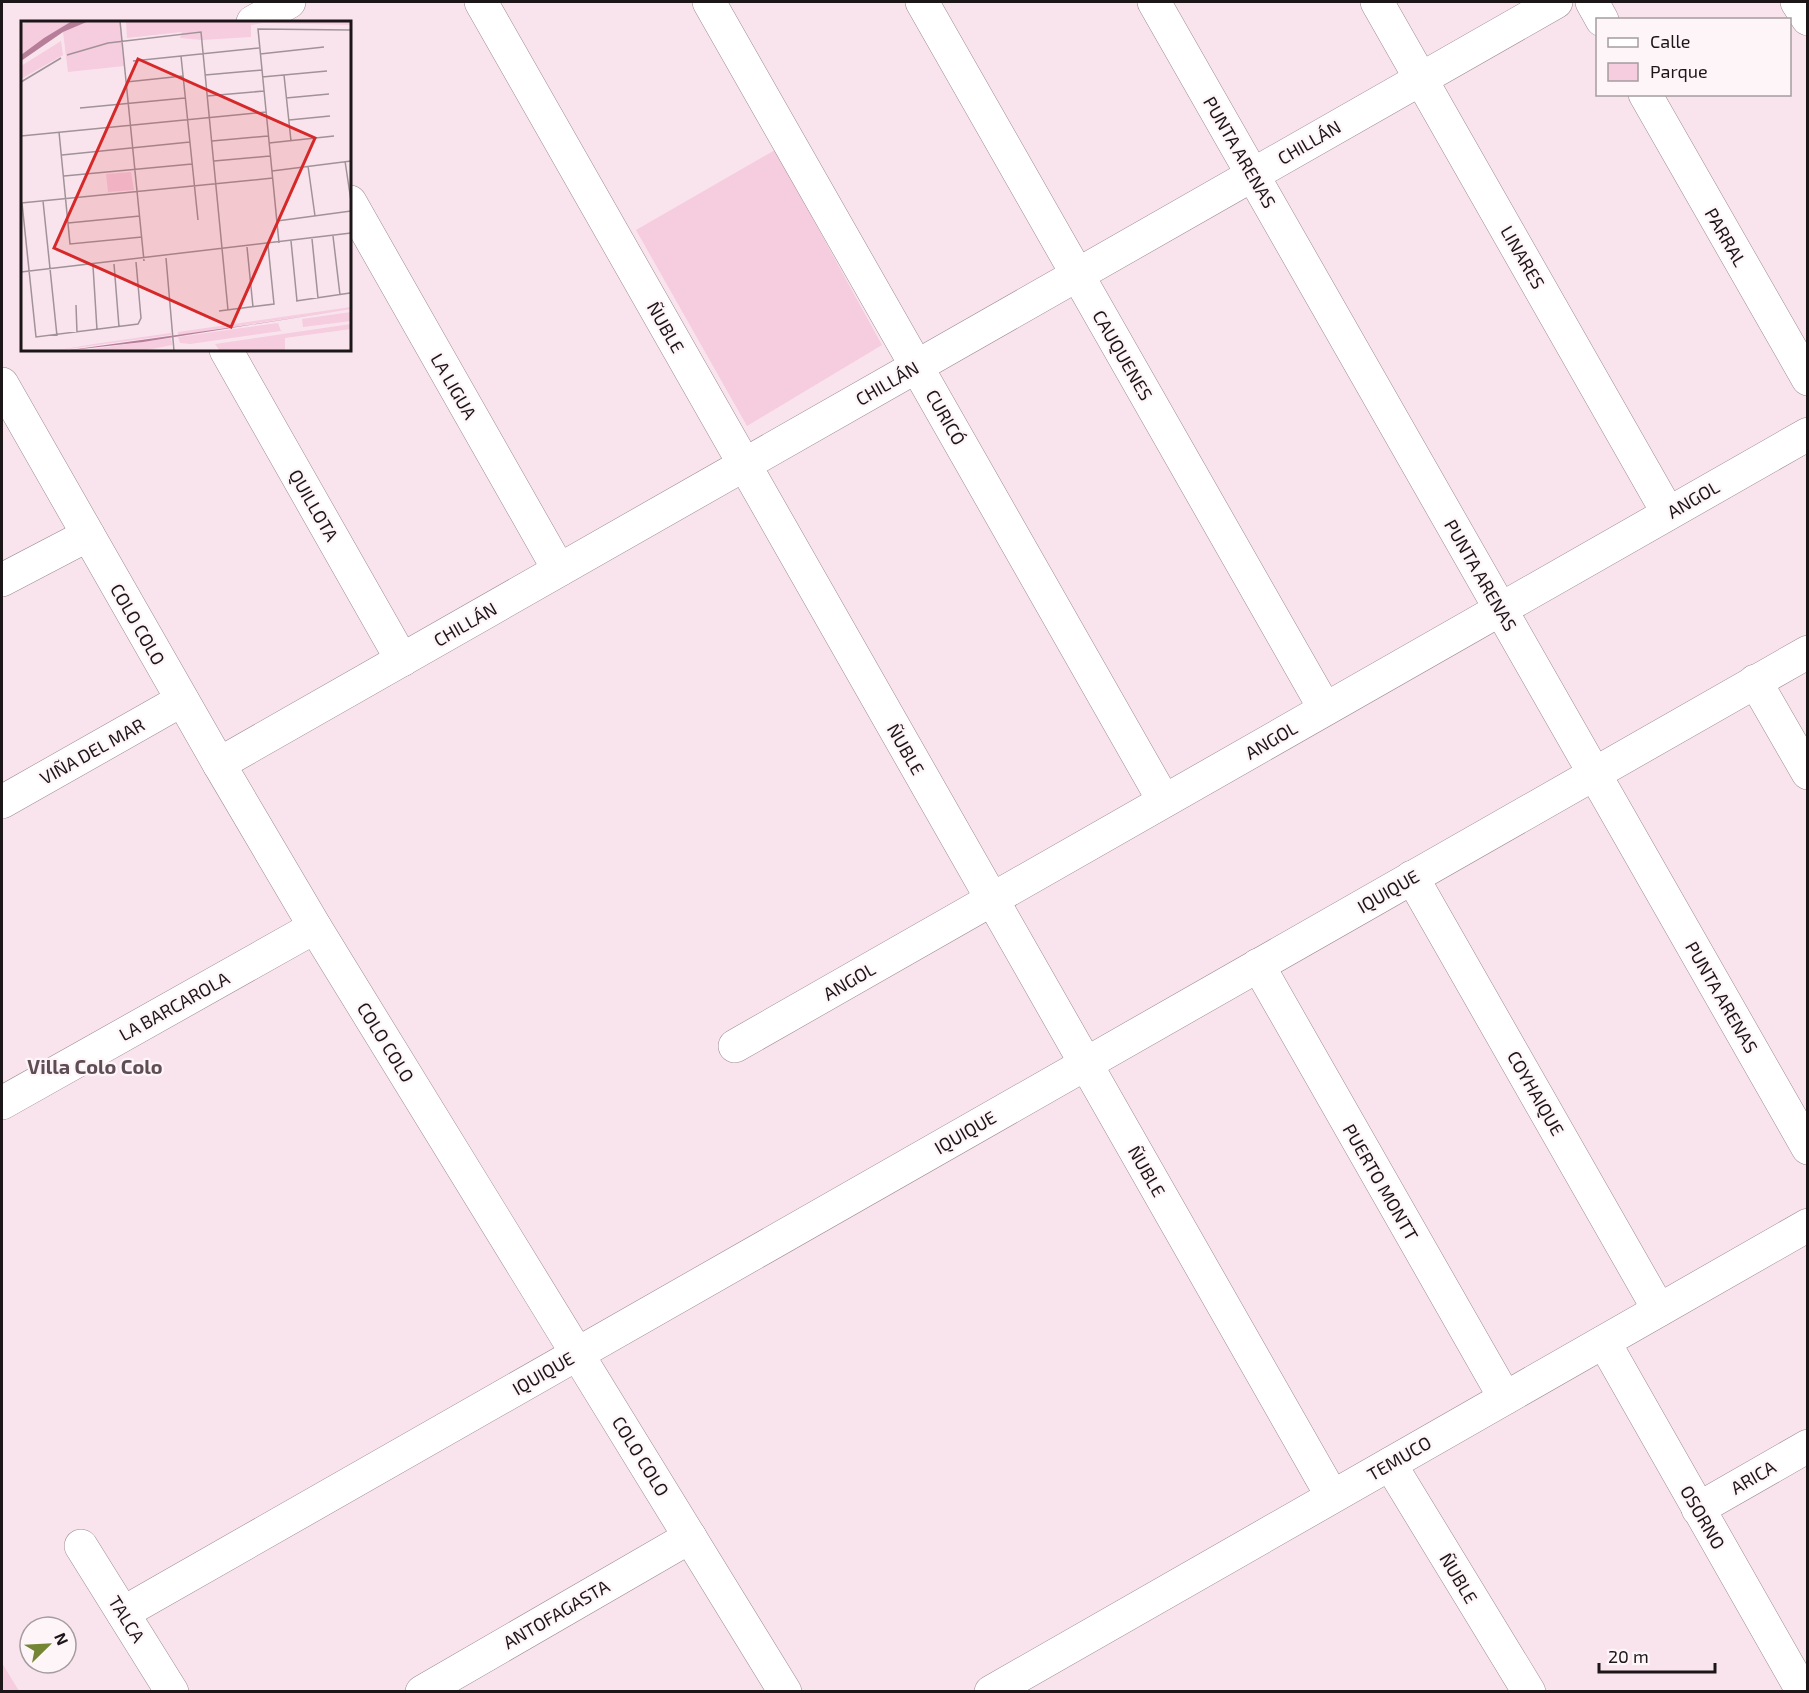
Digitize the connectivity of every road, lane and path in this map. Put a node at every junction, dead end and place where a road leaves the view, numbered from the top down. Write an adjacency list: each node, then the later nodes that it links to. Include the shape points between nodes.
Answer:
1 (289, 2): 12 (street)
2 (481, 2): 23 (street, ÑUBLE)
3 (709, 2): 19 (street, CURICÓ)
4 (922, 2): 17 (street, CAUQUENES)
5 (1154, 2): 15 (street, PUNTA ARENAS)
6 (1377, 2): 13 (street, LINARES)
7 (1556, 2): 13 (street, CHILLÁN)
8 (1592, 2): 10 (street)
9 (1797, 2): 11 (street)
10 (1601, 18)
11 (1808, 19)
12 (255, 21)
13 (1421, 78): 15 (street, CHILLÁN); 24 (street, LINARES)
14 (1646, 96): 20 (street, PARRAL)
15 (1253, 174): 17 (street, CHILLÁN); 28 (street, PUNTA ARENAS)
16 (351, 204): 26 (street, LA LIGUA)
17 (1077, 274): 19 (street, CHILLÁN); 33 (street, CAUQUENES)
18 (227, 351): 30 (street, QUILLOTA)
19 (917, 366): 23 (street, CHILLÁN); 37 (street, CURICÓ)
20 (1808, 379)
21 (2, 384): 25 (street, COLO COLO)
22 (1808, 434): 24 (street, ANGOL)
23 (744, 464): 26 (street, CHILLÁN); 40 (street, ÑUBLE)
24 (1668, 513): 28 (street, ANGOL)
25 (88, 535): 27 (street); 32 (street, COLO COLO)
26 (559, 570): 30 (street, CHILLÁN)
27 (2, 580)
28 (1501, 609): 33 (street, ANGOL); 35 (street, PUNTA ARENAS)
29 (1808, 652): 31 (street, IQUIQUE)
30 (402, 660): 34 (street, CHILLÁN)
31 (1755, 681): 35 (street, IQUIQUE); 36 (street)
32 (182, 700): 34 (street, COLO COLO); 38 (street, VIÑA DEL MAR)
33 (1325, 709): 37 (street, ANGOL)
34 (219, 764): 41 (street, COLO COLO)
35 (1594, 773): 39 (street, IQUIQUE); 46 (street, PUNTA ARENAS)
36 (1808, 773)
37 (1164, 801): 40 (street, ANGOL)
38 (2, 802)
39 (1412, 877): 42 (street, IQUIQUE); 48 (street, COYHAIQUE)
40 (992, 899): 43 (street, ANGOL); 44 (street, ÑUBLE)
41 (315, 927): 45 (street, LA BARCAROLA); 50 (street, COLO COLO)
42 (1258, 965): 44 (street, IQUIQUE); 51 (street, PUERTO MONTT)
43 (735, 1046)
44 (1086, 1063): 50 (street, IQUIQUE); 54 (street, ÑUBLE)
45 (2, 1103)
46 (1808, 1148)
47 (1808, 1225): 48 (street, TEMUCO)
48 (1659, 1310): 49 (street, TEMUCO)
49 (1604, 1342): 51 (street, TEMUCO); 55 (street, OSORNO)
50 (578, 1353): 56 (street, COLO COLO); 58 (street, IQUIQUE)
51 (1504, 1398): 53 (street, TEMUCO)
52 (1808, 1446): 55 (street, ARICA)
53 (1390, 1464): 54 (street, TEMUCO); 63 (street, ÑUBLE)
54 (1332, 1496): 59 (street, TEMUCO)
55 (1698, 1509): 64 (street, OSORNO)
56 (690, 1537): 61 (street, ANTOFAGASTA); 62 (street, COLO COLO)
57 (81, 1546): 58 (street, TALCA)
58 (123, 1612): 60 (street, TALCA)
59 (1005, 1688)
60 (172, 1692)
61 (422, 1692)
62 (786, 1692)
63 (1529, 1692)
64 (1803, 1692)

